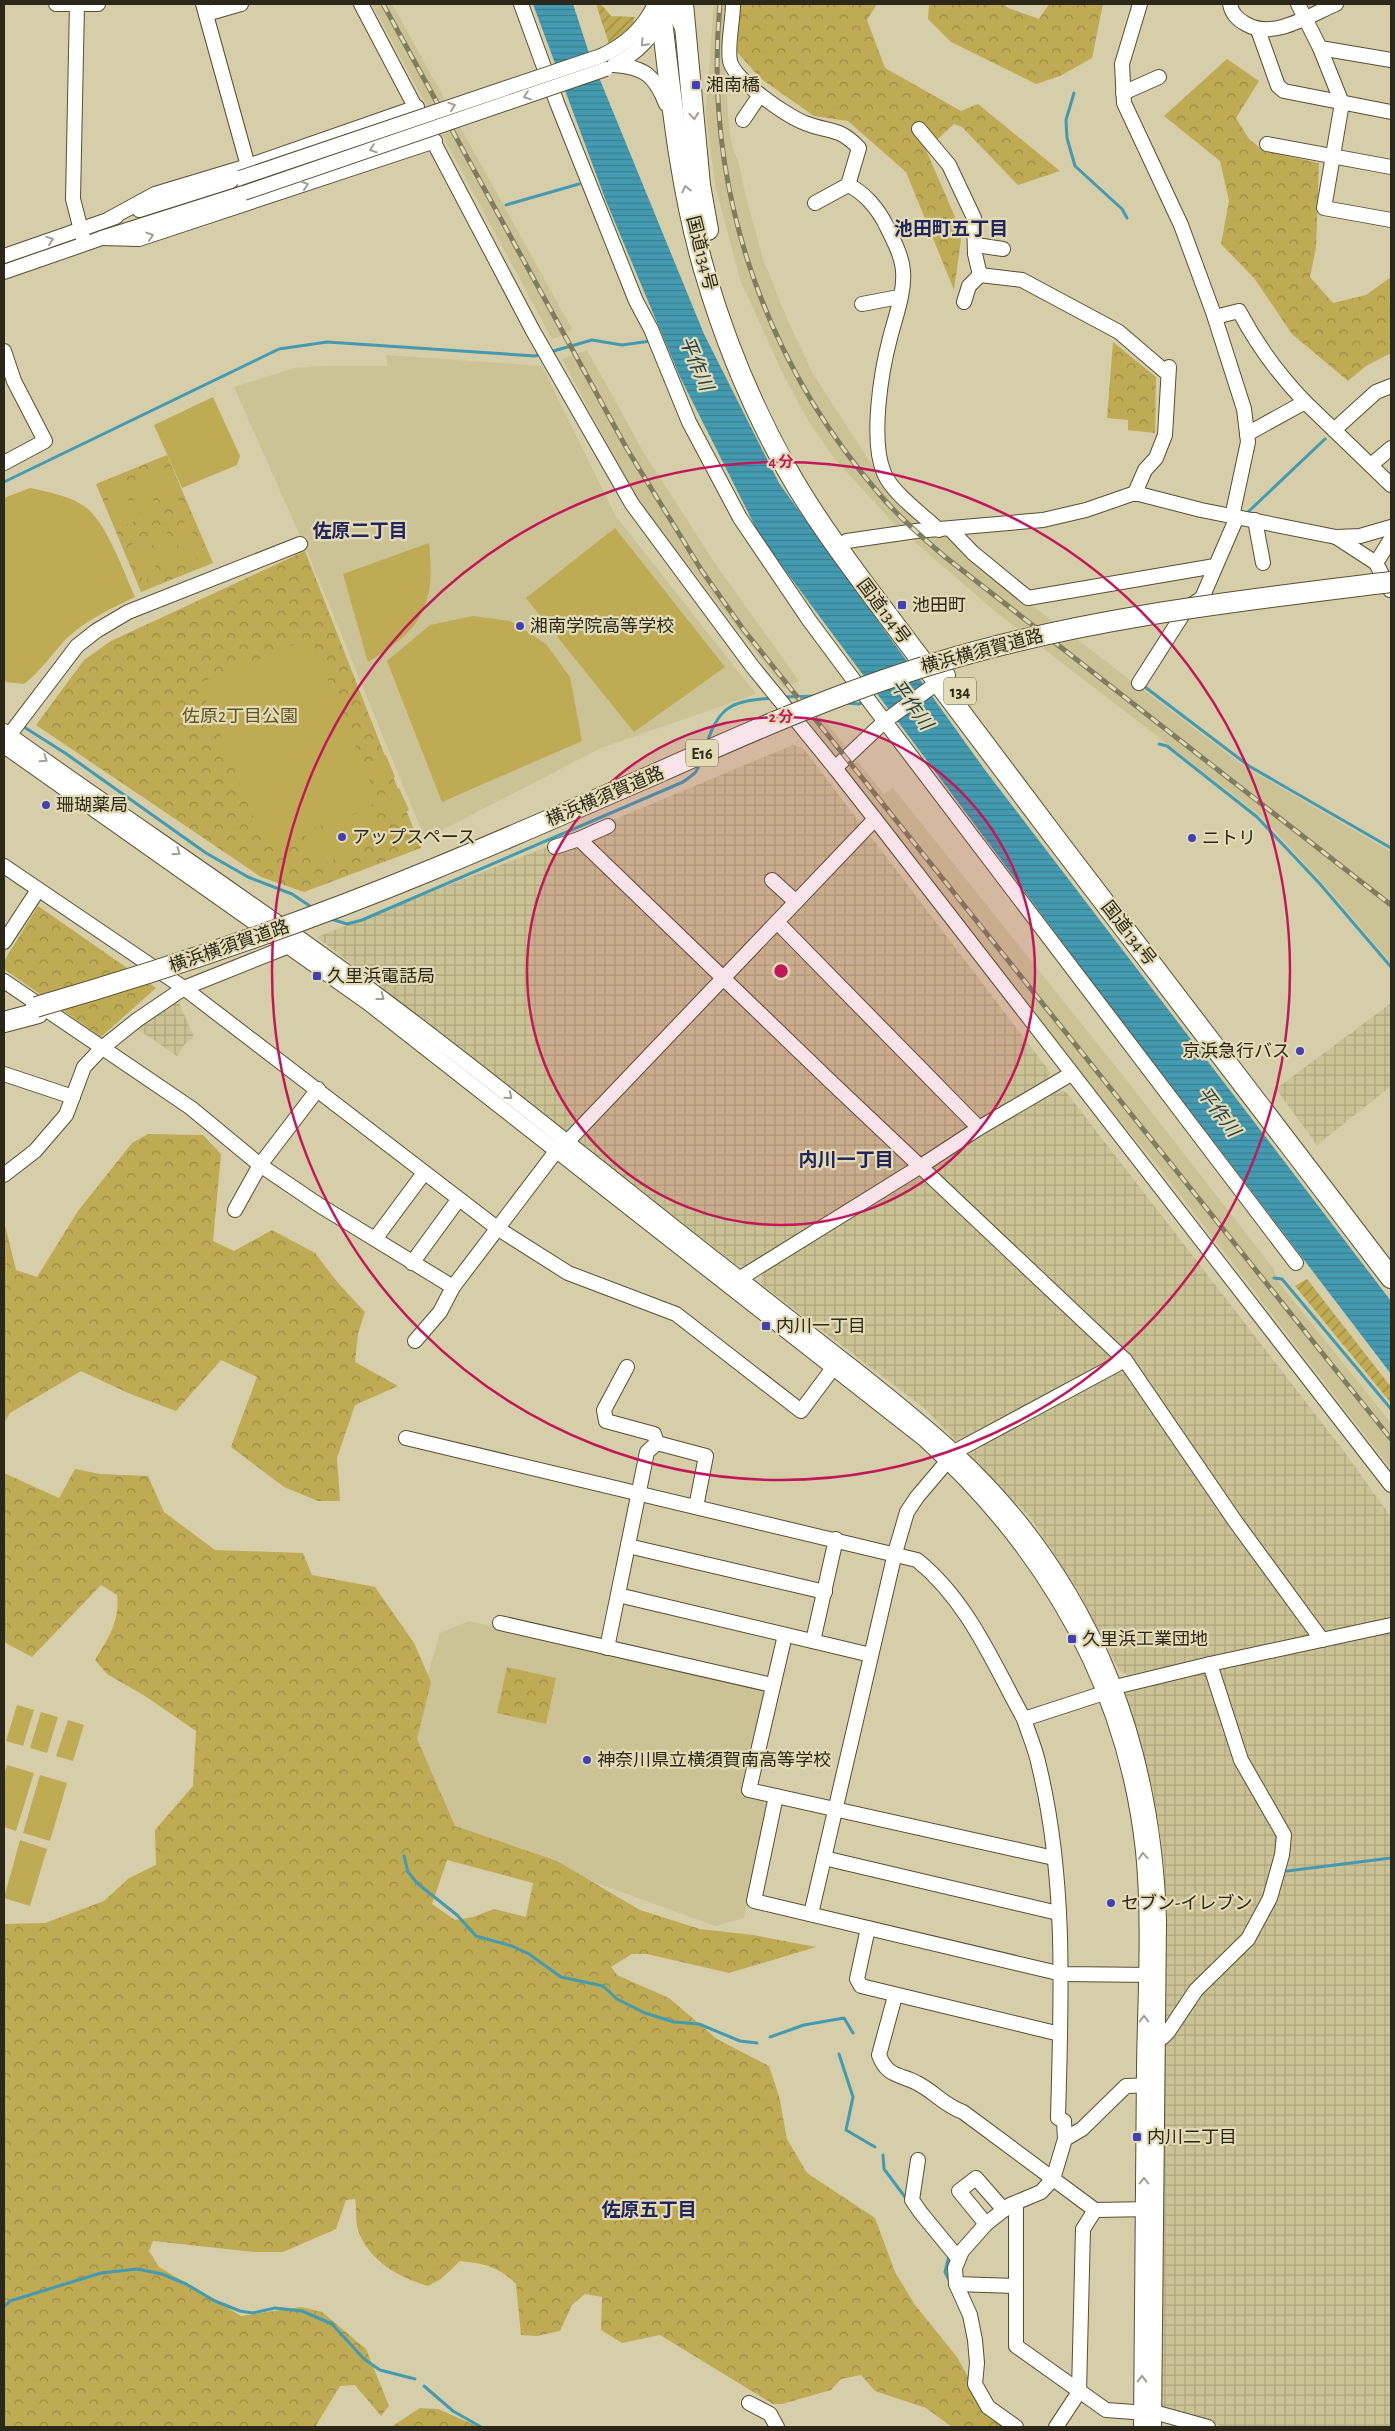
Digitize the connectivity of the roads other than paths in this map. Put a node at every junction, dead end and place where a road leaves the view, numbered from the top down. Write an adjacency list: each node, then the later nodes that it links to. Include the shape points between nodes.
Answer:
1 (56, 4): 2 (street)
2 (77, 4): 3 (street); 41 (street, via 73,199)
3 (98, 4)
4 (241, 4): 13 (street)
5 (361, 4): 25 (street)
6 (521, 4): 78 (street, via 556,103 689,422 740,518 809,620 870,702)
7 (683, 4): 18 (highway, 国道134号 / 134)
8 (733, 4): 23 (street, via 730,62)
9 (1140, 4): 22 (street, via 1122,64)
10 (1230, 4): 16 (street, via 1236,17)
11 (1298, 4): 15 (street)
12 (1336, 4): 15 (street)
13 (204, 9): 35 (street)
14 (659, 11): 18 (street, via 684,33); 20 (street); 31 (highway, 国道134号 / 134)
15 (1305, 17): 16 (street, via 1283,27); 17 (street)
16 (1258, 30): 24 (street, via 1278,86 1284,91)
17 (1320, 48): 19 (street); 24 (street)
18 (688, 50): 70 (highway, 国道134号 / 134, one-way to 70, via 700,185 715,269 760,390)
19 (1391, 60)
20 (607, 63): 31 (street, via 650,74 660,88); 39 (street, one-way to 20, bridge); 42 (street, one-way to 42, bridge, via 244,193)
21 (1159, 77): 22 (street)
22 (1123, 93): 52 (street, via 1131,119 1181,225)
23 (760, 95): 28 (street); 37 (street, via 806,124 848,136 859,148)
24 (1342, 103): 26 (street); 34 (street)
25 (417, 107): 27 (street); 30 (street)
26 (1391, 112)
27 (394, 115): 33 (street); 35 (street)
28 (743, 120)
29 (919, 129): 44 (street, via 949,165 974,218)
30 (435, 141): 33 (street); 80 (street, via 533,331 632,504 752,666)
31 (677, 141): 70 (highway, 国道134号 / 134, one-way to 31, via 788,472 749,394 704,272)
32 (1267, 144): 34 (street)
33 (411, 149): 42 (street, one-way to 33, via 139,239)
34 (1333, 156): 36 (street); 40 (street, via 1324,208)
35 (248, 166): 39 (street, via 155,194)
36 (1391, 167)
37 (848, 185): 38 (street); 49 (street, via 856,188 877,209 891,236 903,271)
38 (815, 203)
39 (109, 219): 41 (street)
40 (1391, 220)
41 (79, 230): 43 (street); 46 (street, one-way to 41)
42 (102, 238): 43 (street)
43 (85, 244): 47 (street)
44 (976, 245): 45 (street); 48 (street)
45 (1003, 249)
46 (4, 256)
47 (4, 272)
48 (980, 275): 50 (street, via 969,286); 62 (street, via 1022,280 1119,332 1168,370 1165,435)
49 (899, 297): 51 (street); 66 (street, via 877,416 880,457 892,486)
50 (964, 302)
51 (862, 304)
52 (1215, 317): 55 (street, via 1239,311 1252,336 1284,380); 57 (street, via 1244,409)
53 (4, 351): 59 (street, via 14,381 45,441)
54 (1391, 386): 56 (street, via 1376,392)
55 (1305, 402): 56 (street); 57 (street)
56 (1334, 430): 60 (street)
57 (1247, 434): 63 (street)
58 (1391, 448): 60 (street)
59 (4, 463)
60 (1371, 465): 61 (street)
61 (1391, 485)
62 (1136, 493): 63 (street); 66 (street, via 1043,520)
63 (1234, 517): 64 (street); 73 (street)
64 (1255, 520): 67 (street); 72 (street)
65 (1391, 527): 67 (street, via 1360,536)
66 (945, 529): 70 (street); 73 (street, via 1028,598)
67 (1336, 537): 71 (street)
68 (1391, 539): 71 (street)
69 (300, 544): 79 (street, via 128,612 96,631 77,646)
70 (842, 544): 76 (highway, 国道134号 / 134)
71 (1376, 562): 75 (street)
72 (1263, 563)
73 (1215, 566): 77 (street, via 1202,598 1187,608)
74 (1391, 582): 95 (highway, 横浜横須賀道路 / E16, bridge, via 1110,620 1024,638 934,664 818,704 351,902 160,969)
75 (1391, 591): 96 (highway, 横浜横須賀道路 / E16, via 1119,625 999,652 906,680 763,735 347,911 175,972)
76 (939, 682): 78 (street); 112 (highway, 国道134号 / 134); 115 (highway, 国道134号 / 134)
77 (1139, 683)
78 (888, 719): 80 (street); 114 (street)
79 (5, 739): 90 (street)
80 (835, 768): 81 (street)
81 (875, 819): 88 (street); 99 (street)
82 (608, 826): 83 (street)
83 (579, 838): 84 (street); 92 (street)
84 (556, 847)
85 (4, 866): 87 (street)
86 (772, 880): 88 (street)
87 (38, 890): 91 (street); 94 (street)
88 (796, 902): 89 (street)
89 (777, 922): 92 (street); 102 (street)
90 (293, 941): 94 (street); 103 (street, via 458,1056)
91 (4, 942)
92 (724, 978): 103 (street); 105 (street)
93 (4, 982): 97 (street)
94 (184, 988): 97 (street); 100 (street)
95 (4, 1015)
96 (4, 1022)
97 (102, 1048): 101 (street, via 84,1068); 104 (street, via 191,1108)
98 (4, 1074): 101 (street)
99 (1071, 1074): 102 (street); 125 (street)
100 (318, 1089): 104 (street); 106 (street)
101 (73, 1097): 107 (street, via 58,1126)
102 (979, 1128): 105 (street)
103 (562, 1146): 110 (street); 116 (street)
104 (260, 1165): 109 (street); 111 (street)
105 (921, 1166): 116 (street); 119 (street)
106 (424, 1173): 108 (street); 111 (street)
107 (4, 1175)
108 (458, 1200): 110 (street); 113 (street)
109 (235, 1210)
110 (497, 1228): 117 (street); 120 (street, via 568,1273 676,1314 801,1411)
111 (375, 1238): 113 (street)
112 (1391, 1259)
113 (412, 1263): 117 (street)
114 (1296, 1264)
115 (1391, 1278)
116 (735, 1282): 120 (street)
117 (453, 1287): 118 (street, via 440,1312)
118 (415, 1341)
119 (1125, 1360): 124 (street); 136 (street, via 1235,1521)
120 (837, 1362): 124 (street)
121 (627, 1367): 123 (street, via 604,1410 606,1421 654,1434)
122 (406, 1438): 126 (street)
123 (657, 1443): 126 (street, via 647,1452); 127 (street, via 706,1456)
124 (952, 1456): 130 (street, via 907,1512); 142 (street, via 1003,1501 1044,1553 1087,1624)
125 (1391, 1485)
126 (639, 1493): 127 (street); 129 (street)
127 (696, 1507): 128 (street)
128 (836, 1539): 130 (street); 131 (street)
129 (628, 1546): 131 (street); 132 (street)
130 (895, 1553): 139 (street); 143 (street, via 917,1560 935,1574 963,1608)
131 (825, 1592): 137 (street)
132 (618, 1596): 135 (street); 138 (street)
133 (500, 1623): 138 (street)
134 (1391, 1625): 136 (street)
135 (785, 1635): 137 (street); 141 (street)
136 (1322, 1640): 140 (street)
137 (814, 1641): 139 (street)
138 (607, 1648): 141 (street)
139 (871, 1655): 145 (street)
140 (1210, 1664): 142 (street); 155 (street, via 1241,1760 1284,1835 1282,1855 1270,1898 1248,1939 1196,1990 1168,2032)
141 (772, 1685): 144 (street, via 749,1790)
142 (1109, 1690): 143 (street); 152 (street, via 1131,1731 1150,1819 1158,1876)
143 (1024, 1719): 147 (street, via 1039,1766)
144 (776, 1796): 145 (street); 149 (street, via 754,1901)
145 (835, 1809): 146 (street); 147 (street)
146 (824, 1858): 148 (street); 149 (street)
147 (1054, 1858): 148 (street)
148 (1058, 1913): 151 (street)
149 (811, 1914): 150 (street)
150 (868, 1928): 151 (street); 153 (street, via 857,1979 861,1986)
151 (1062, 1974): 152 (street); 154 (street)
152 (1152, 1975): 155 (street); 156 (street, one-way to 152)
153 (895, 1996): 154 (street); 159 (street, via 879,2055 885,2067 894,2075 918,2083 947,2106 963,2112)
154 (1060, 2034): 157 (street, via 1058,2118 1064,2121)
155 (1157, 2039): 156 (street)
156 (1151, 2085): 157 (street, via 1126,2086 1082,2129); 162 (street)
157 (1065, 2139): 159 (street)
158 (918, 2160): 164 (street, via 912,2200)
159 (1052, 2179): 160 (street, via 1041,2192); 161 (street)
160 (1010, 2207): 163 (street); 163 (street, via 976,2178 959,2191); 166 (street)
161 (1095, 2210): 162 (street); 167 (street, via 1083,2229)
162 (1150, 2210): 169 (street)
163 (986, 2224): 164 (street)
164 (958, 2258): 165 (street)
165 (956, 2284): 166 (street); 171 (street, via 970,2315 976,2340 975,2384 988,2407)
166 (1015, 2286): 167 (street, via 1016,2346)
167 (1079, 2392): 169 (street, via 1106,2410); 172 (street)
168 (749, 2403): 170 (street, via 770,2414)
169 (1150, 2418): 173 (street); 174 (street)
170 (777, 2427)
171 (1016, 2427)
172 (1056, 2427)
173 (1141, 2427)
174 (1208, 2427)

